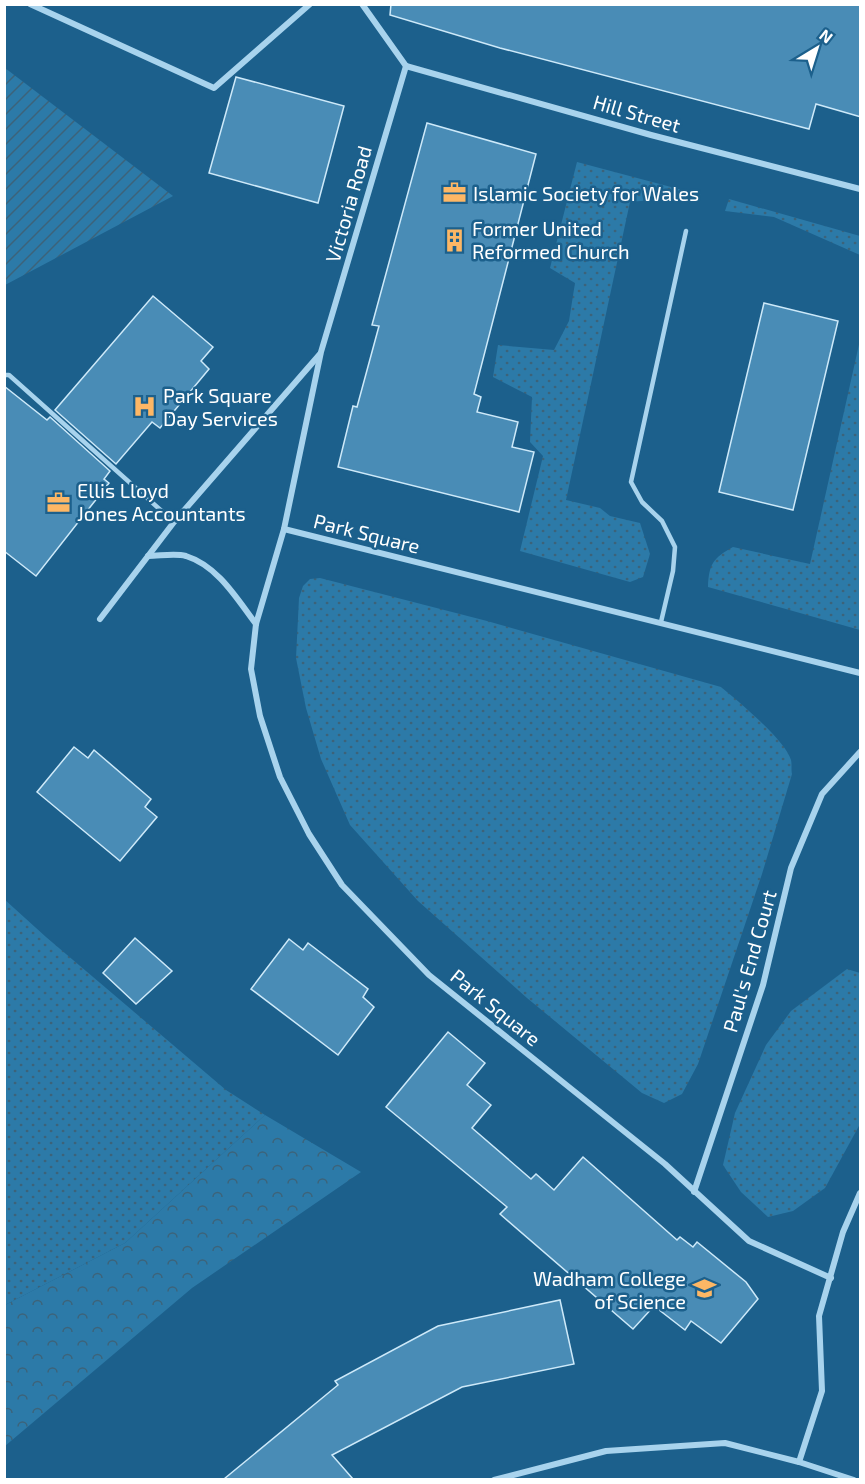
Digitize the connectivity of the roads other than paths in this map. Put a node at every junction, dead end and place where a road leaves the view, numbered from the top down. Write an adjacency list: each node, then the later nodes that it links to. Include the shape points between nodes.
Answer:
1 (30, 4): 2 (street, via 214,88)
2 (310, 4)
3 (362, 4): 4 (street)
4 (406, 66): 5 (street, Hill Street); 7 (street, Victoria Road)
5 (861, 189)
6 (686, 231): 13 (lane, via 631,482 642,502 662,521 675,547)
7 (321, 352): 9 (street, Victoria Road); 10 (street, Victoria Road)
8 (4, 375): 9 (lane, via 9,375)
9 (174, 522): 11 (street, Victoria Road)
10 (284, 529): 13 (street, Park Square); 14 (street, Victoria Road)
11 (148, 556): 12 (street, Victoria Road); 14 (street, via 184,555 208,567)
12 (100, 619)
13 (661, 622): 16 (street, Park Square)
14 (256, 624): 15 (street, Victoria Road)
15 (250, 669): 18 (street, Park Square, via 280,777 309,834 342,885 429,975 665,1164)
16 (861, 673)
17 (860, 753): 18 (street, Paul's End Court, via 822,794 791,868 763,985)
18 (694, 1192): 20 (street, Park Square, via 749,1242)
19 (861, 1193): 20 (street, via 843,1232)
20 (831, 1278): 21 (street, via 819,1316 822,1391)
21 (799, 1462): 22 (street, via 725,1443 606,1451); 23 (street)
22 (494, 1479)
23 (854, 1479)

